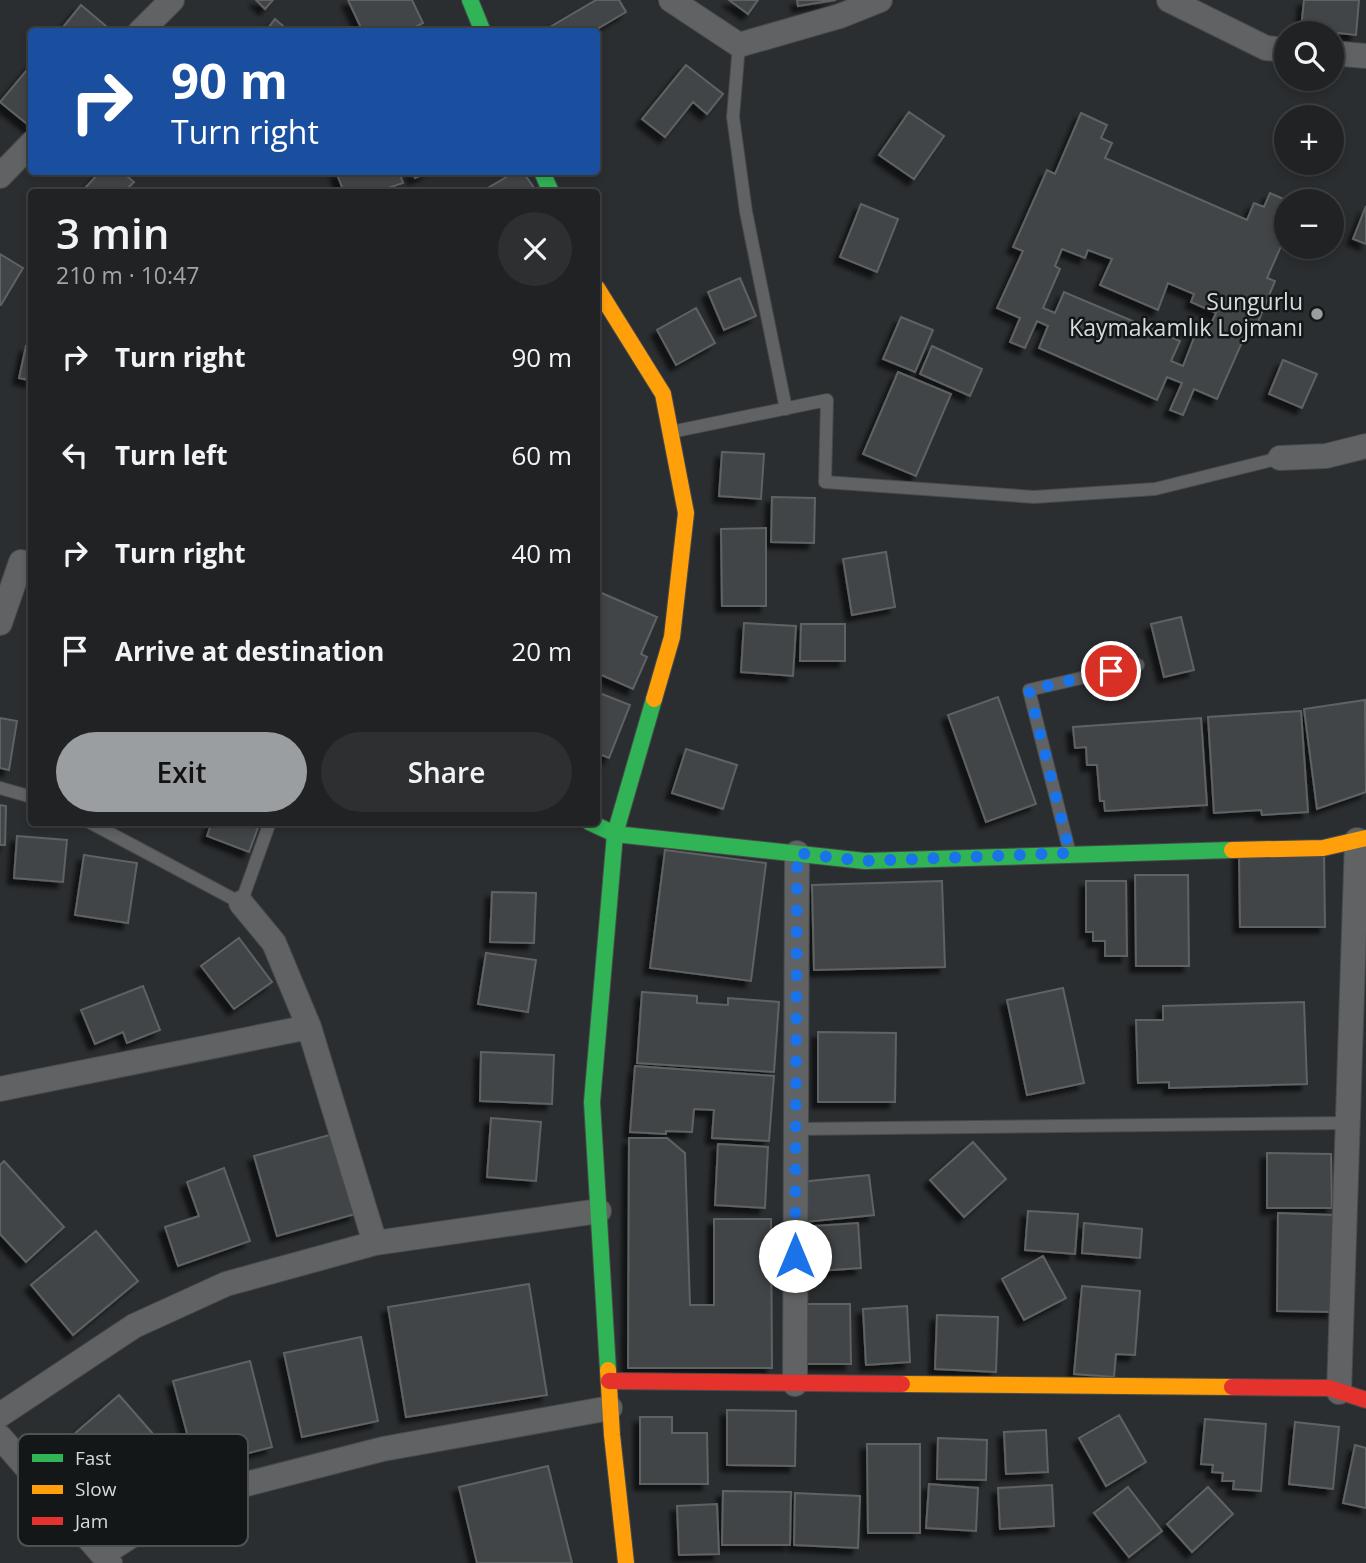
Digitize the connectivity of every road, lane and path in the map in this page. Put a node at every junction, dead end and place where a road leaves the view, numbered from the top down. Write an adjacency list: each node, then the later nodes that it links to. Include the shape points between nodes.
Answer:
1 (172, 0): 6 (street)
2 (470, 0): 7 (street)
3 (671, 0): 8 (street)
4 (880, 0): 8 (street)
5 (1168, 0): 9 (street)
6 (144, 28)
7 (481, 28)
8 (739, 45): 15 (lane, via 733,117 746,212)
9 (1274, 49)
10 (1344, 54): 11 (street)
11 (1366, 56)
12 (28, 147): 13 (street)
13 (0, 176)
14 (600, 293): 16 (street, via 663,394)
15 (786, 409): 16 (lane); 18 (lane, via 827,400 825,482 1034,497 1155,489)
16 (671, 432): 27 (street, via 687,513 672,636)
17 (1366, 446): 18 (street, via 1326,456)
18 (1280, 458)
19 (17, 560): 20 (street)
20 (0, 622)
21 (1138, 665): 30 (lane, via 1029,690)
22 (0, 788): 23 (lane)
23 (28, 796)
24 (97, 826): 31 (lane)
25 (269, 826): 31 (lane)
26 (598, 826): 27 (street)
27 (615, 834): 29 (street); 36 (street, via 592,1102)
28 (1361, 839): 30 (street, via 1323,848); 34 (street)
29 (797, 853): 30 (street, via 865,861); 35 (street)
30 (1070, 853)
31 (241, 903): 32 (street, via 274,943)
32 (309, 1027): 33 (street); 37 (street)
33 (0, 1089)
34 (1357, 1116): 35 (lane); 40 (street)
35 (796, 1129): 39 (street)
36 (599, 1211): 37 (street); 38 (street)
37 (375, 1243): 43 (street, via 226,1284 134,1326)
38 (609, 1381): 39 (street); 42 (street)
39 (795, 1384): 40 (street, via 1329,1388)
40 (1339, 1392): 41 (street)
41 (1366, 1400)
42 (610, 1408): 46 (street, via 383,1449); 49 (street)
43 (0, 1415)
44 (0, 1437): 45 (street)
45 (18, 1457)
46 (248, 1484)
47 (120, 1546): 48 (street)
48 (107, 1558)
49 (626, 1563)

